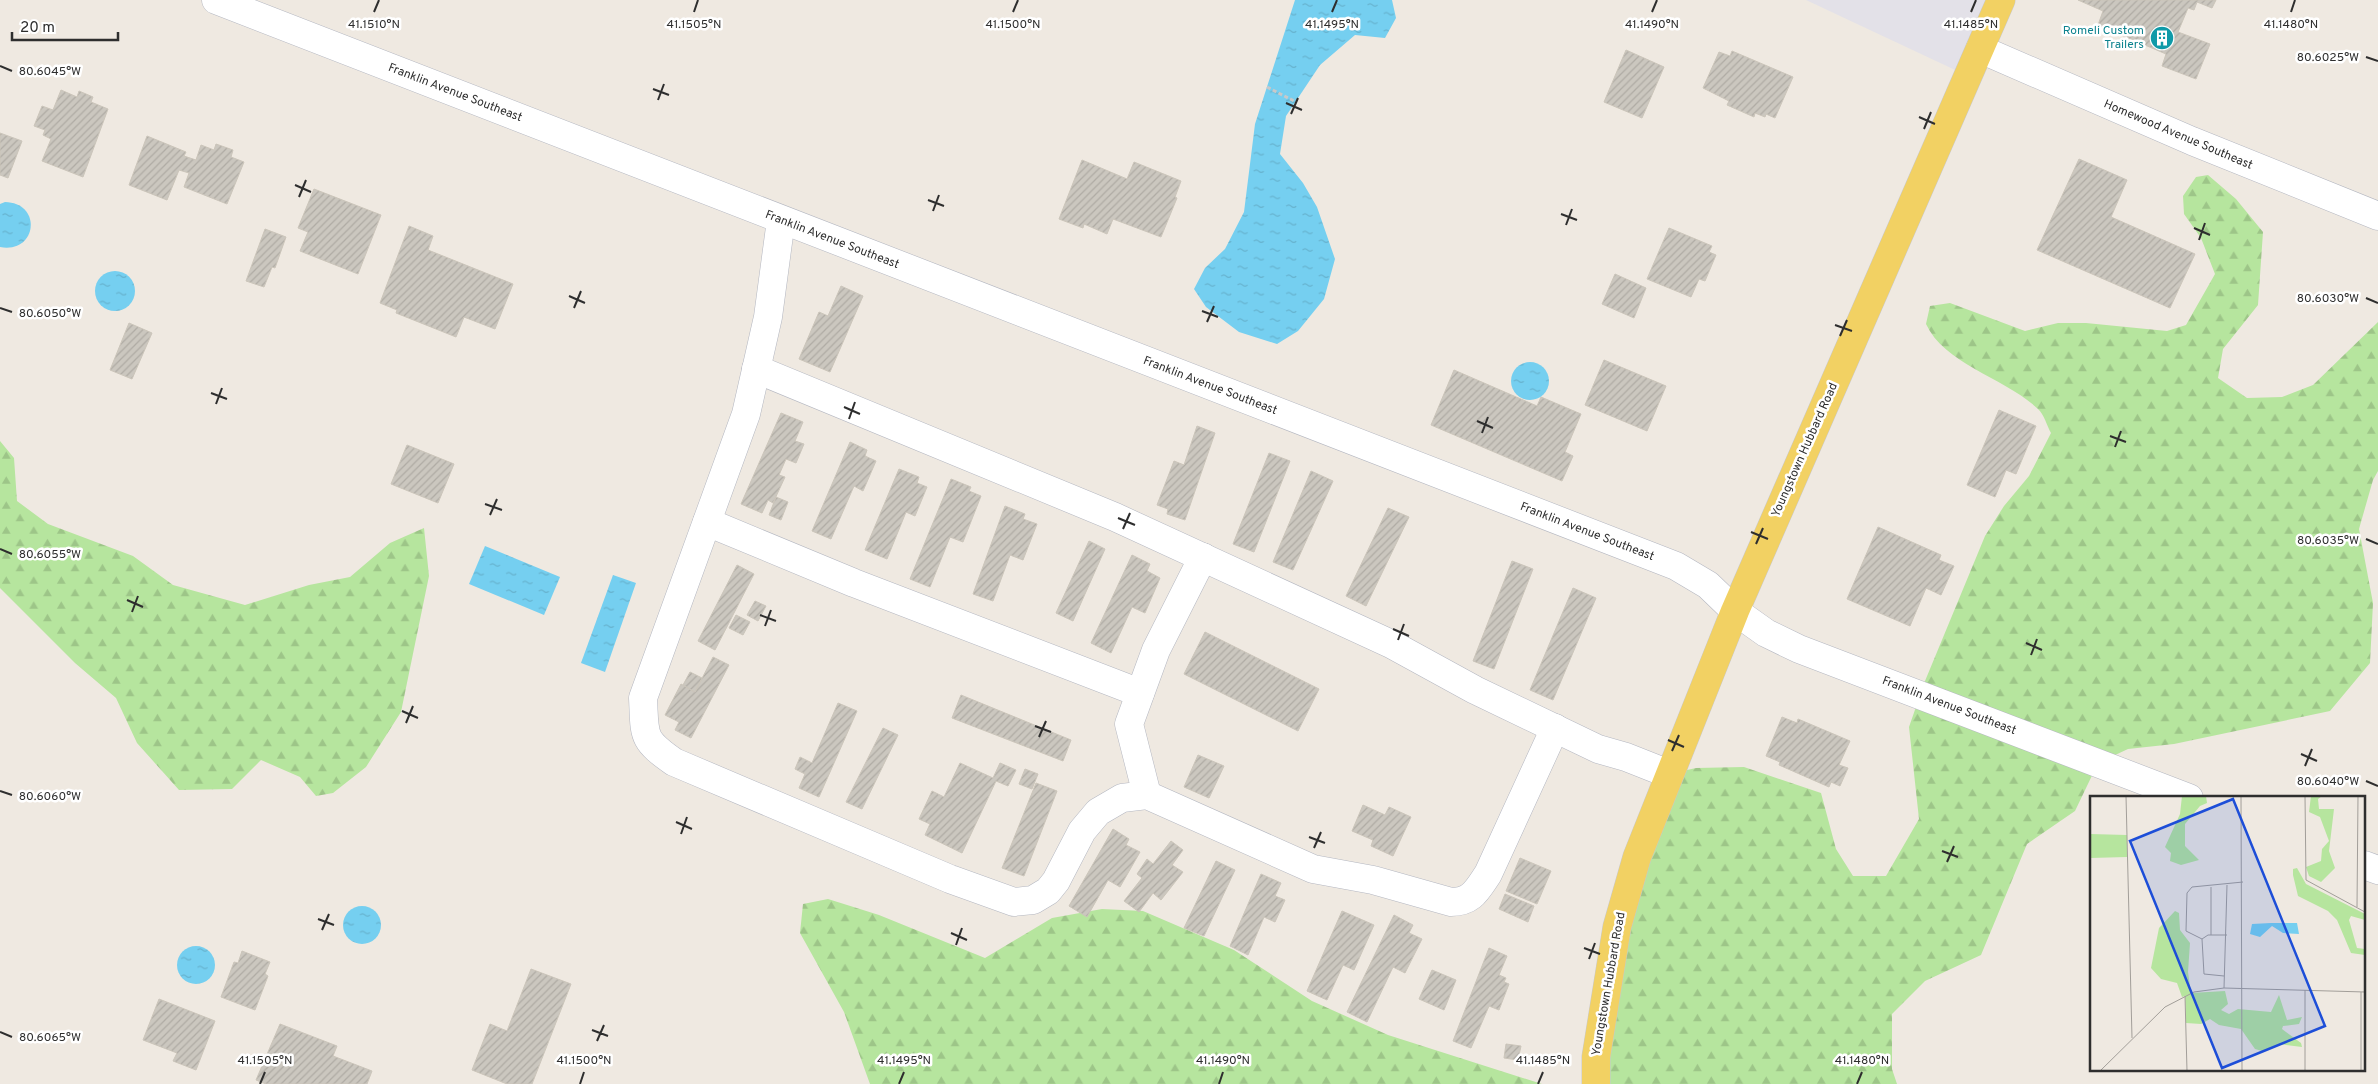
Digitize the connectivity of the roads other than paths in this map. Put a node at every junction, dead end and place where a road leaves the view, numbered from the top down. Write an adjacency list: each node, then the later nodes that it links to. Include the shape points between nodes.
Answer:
1 (216, 0): 5 (street, Franklin Avenue Southeast)
2 (2001, 0): 3 (main road, Youngstown Hubbard Road)
3 (1980, 50): 4 (street, Homewood Avenue Southeast); 9 (main road, Youngstown Hubbard Road)
4 (2378, 216)
5 (781, 220): 6 (street, via 768,317); 9 (street, Franklin Avenue Southeast, via 1676,566 1708,585)
6 (756, 369): 7 (street, via 746,414); 8 (street, via 1115,517)
7 (707, 522): 10 (street, via 854,583); 13 (street, via 643,698 644,729 648,742 674,762 950,879 1014,902 1033,900 1048,891 1082,831 1098,812 1122,798)
8 (1203, 557): 10 (street, via 1156,650); 11 (street, via 1391,644 1475,690)
9 (1735, 611): 12 (main road, Youngstown Hubbard Road); 14 (street, Franklin Avenue Southeast, via 1766,633 1799,649)
10 (1140, 693): 13 (street, via 1129,724)
11 (1555, 728): 12 (street, via 1598,749); 13 (street, via 1488,874 1475,893 1463,902 1451,902 1373,880 1313,869)
12 (1668, 774): 17 (main road, Youngstown Hubbard Road, via 1637,857 1617,928 1596,1057)
13 (1147, 795)
14 (2184, 796)
15 (2366, 866): 16 (street)
16 (2378, 870)
17 (1596, 1084)

